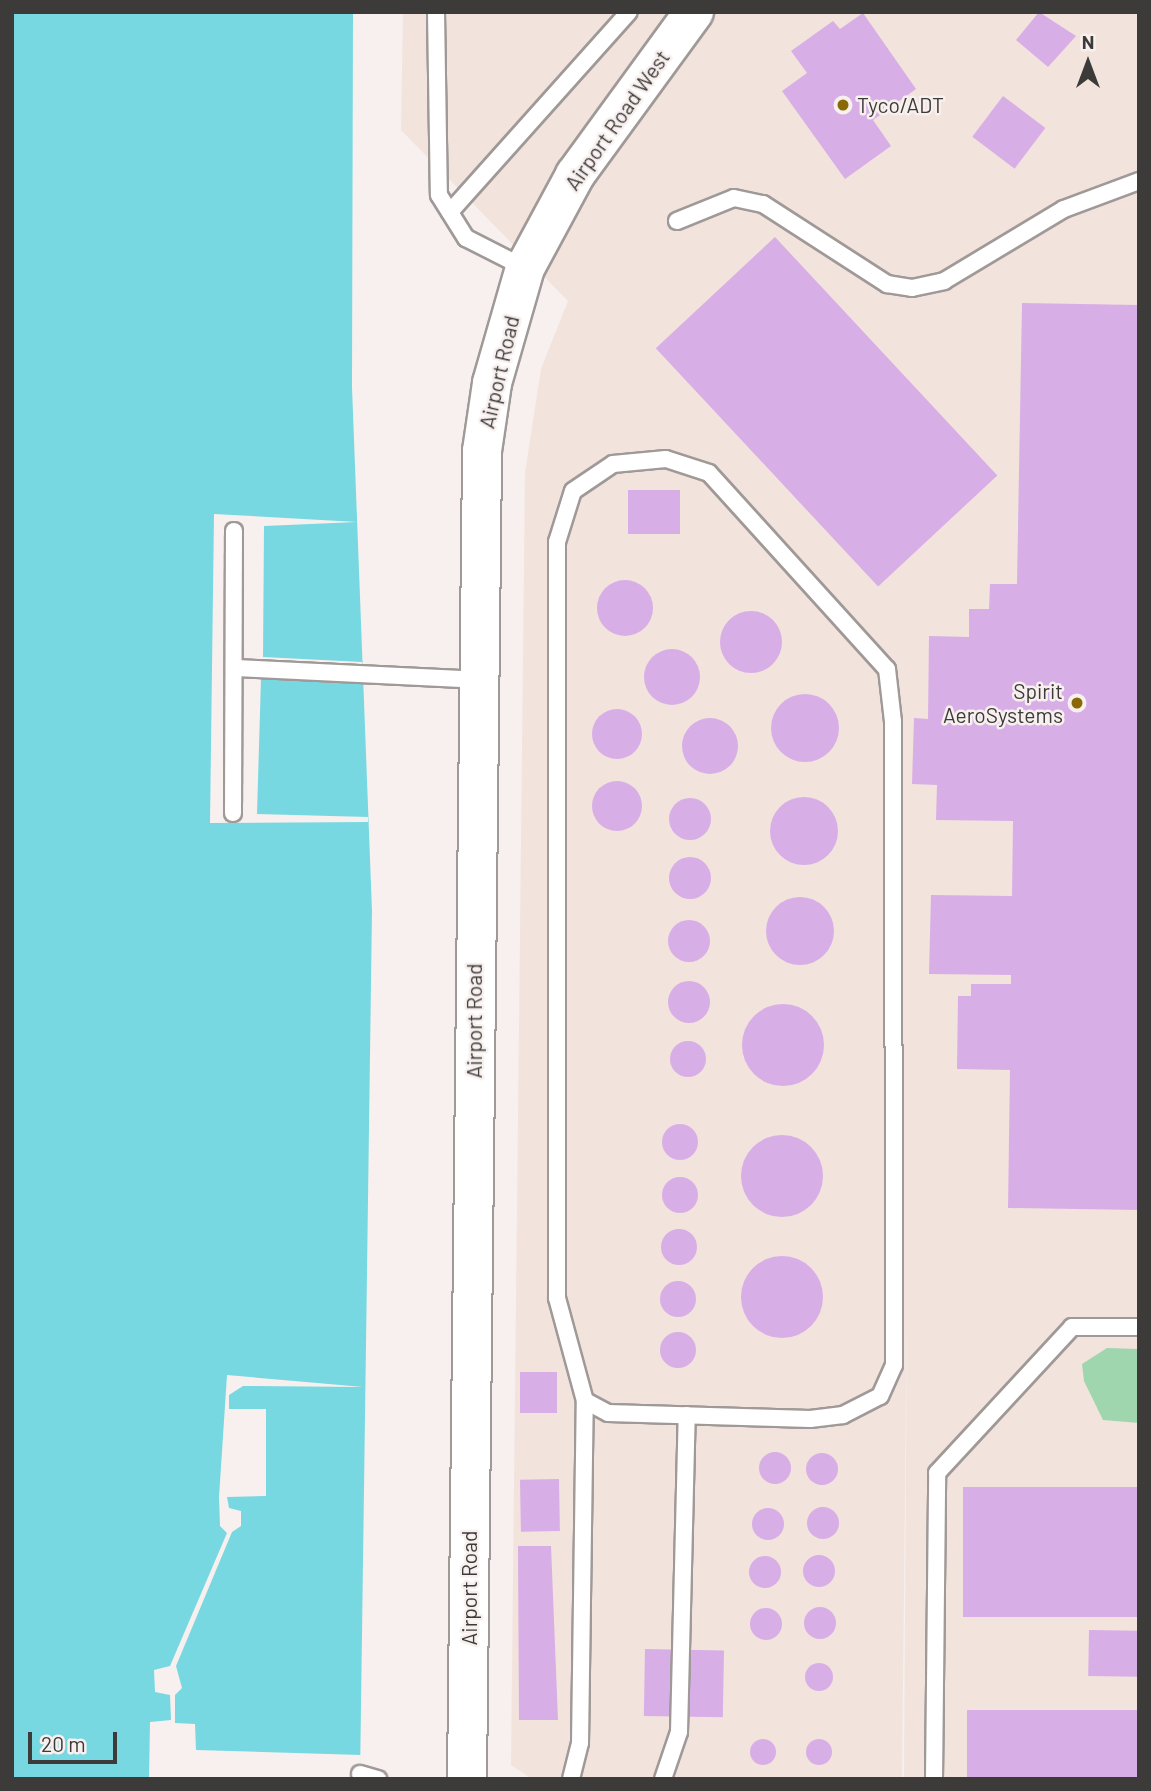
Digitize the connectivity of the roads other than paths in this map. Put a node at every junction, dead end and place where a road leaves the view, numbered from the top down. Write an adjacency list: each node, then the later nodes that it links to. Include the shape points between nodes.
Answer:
1 (436, 12): 5 (lane, via 435,138 439,195)
2 (629, 12): 5 (lane)
3 (694, 12): 7 (street, Airport Road West, via 575,175)
4 (1139, 181): 6 (lane, via 1064,209 944,281 912,288 887,284 763,204 734,198)
5 (450, 212): 7 (lane, via 466,238)
6 (677, 221)
7 (525, 268): 10 (street, Airport Road, via 492,383 482,452)
8 (234, 531): 9 (lane)
9 (234, 668): 10 (lane); 11 (lane)
10 (481, 680): 17 (street, Airport Road)
11 (233, 813)
12 (1139, 1327): 20 (lane, via 1072,1327 937,1473)
13 (585, 1401): 14 (lane, via 608,1413); 14 (lane, via 557,1298 557,542 573,491 613,464 666,459 709,473 887,669 893,722 894,1365 880,1396 843,1415); 18 (lane, via 580,1743)
14 (687, 1415): 19 (lane, via 679,1732)
15 (360, 1774): 16 (lane)
16 (378, 1779)
17 (467, 1779)
18 (571, 1779)
19 (663, 1779)
20 (934, 1779)

